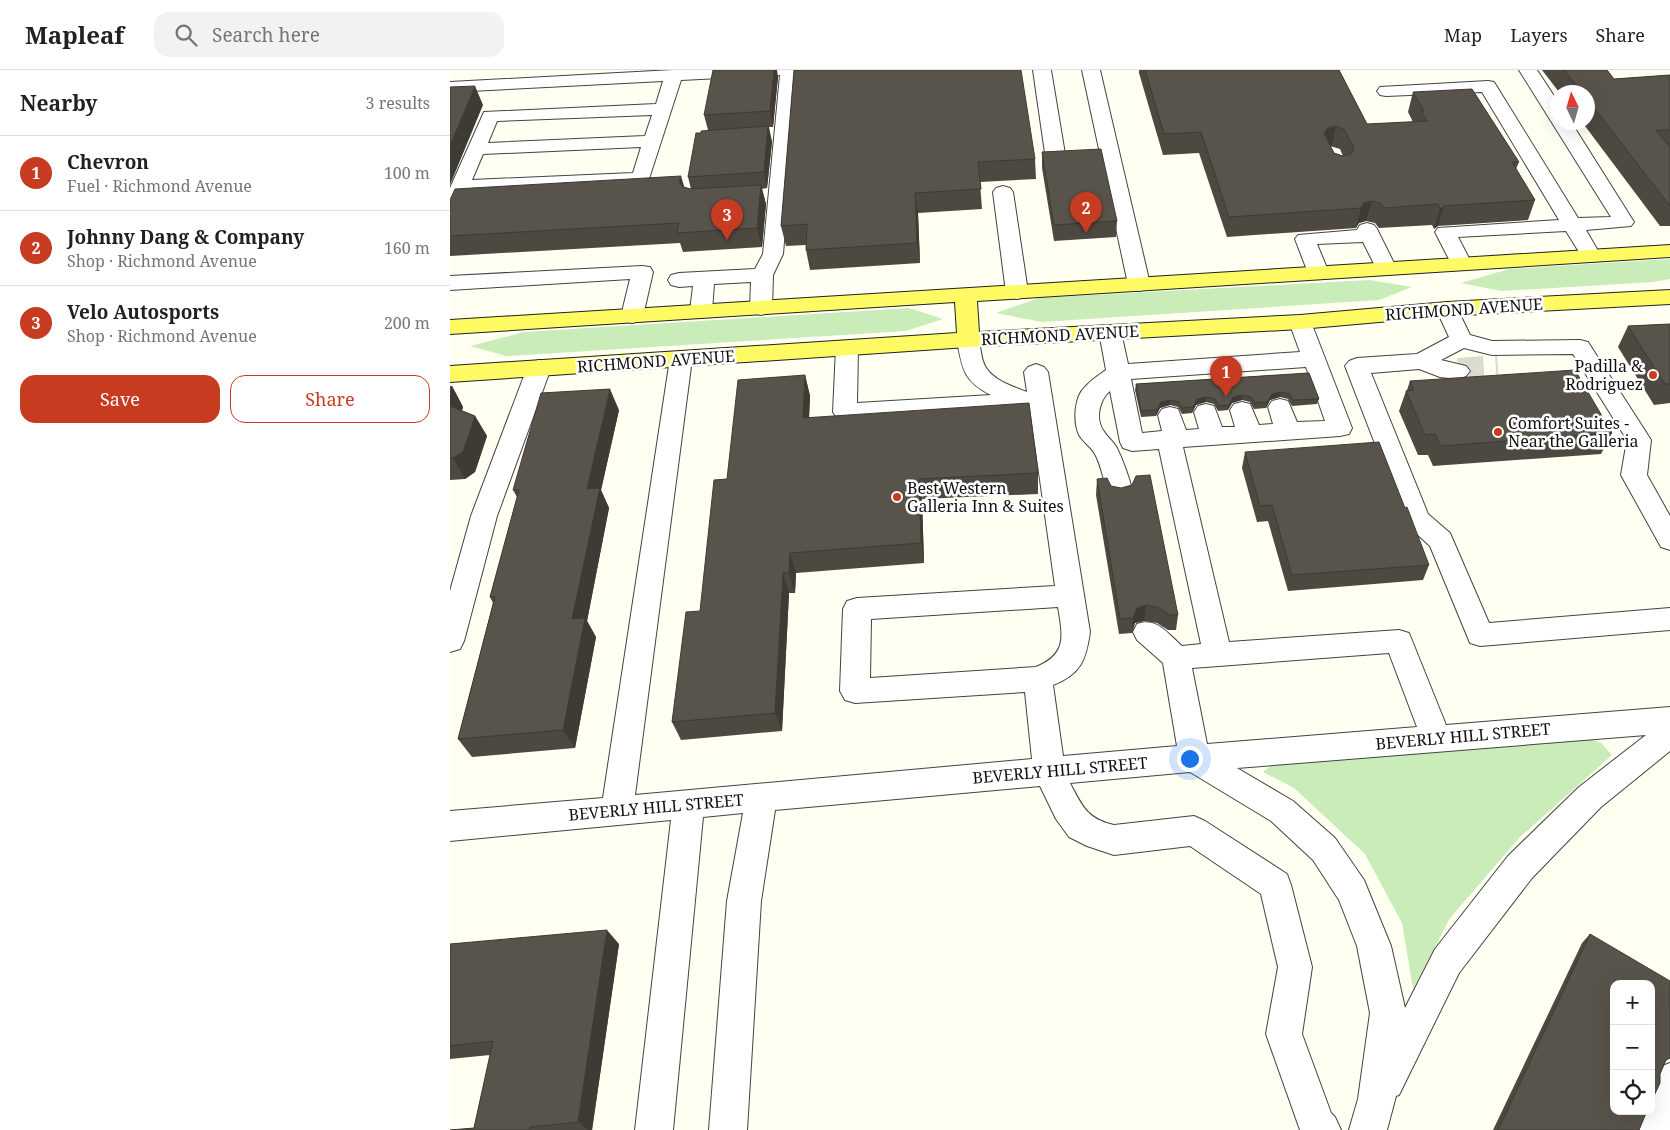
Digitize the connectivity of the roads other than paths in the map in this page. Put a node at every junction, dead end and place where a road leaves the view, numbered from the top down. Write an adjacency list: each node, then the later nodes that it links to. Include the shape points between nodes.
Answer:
1 (779, 70): 5 (street)
2 (790, 70): 25 (street, via 775,135 769,195 772,254)
3 (1042, 70): 15 (street, via 1056,160)
4 (1091, 70): 15 (street)
5 (664, 74): 8 (street); 11 (street)
6 (1532, 77): 7 (street, via 1512,85); 10 (street)
7 (1488, 86): 9 (street); 19 (street)
8 (450, 87)
9 (1386, 91)
10 (1550, 105)
11 (663, 108): 13 (street); 14 (street, via 490,116)
12 (1566, 130): 19 (street, via 1624,222)
13 (653, 141): 14 (street); 16 (street, via 641,178)
14 (476, 149): 16 (street)
15 (1110, 157): 29 (street)
16 (460, 187): 18 (street)
17 (1003, 192): 31 (street)
18 (450, 216)
19 (1570, 224): 21 (street); 22 (street, via 1444,232)
20 (1670, 251): 21 (main road, RICHMOND AVENUE)
21 (1591, 256): 22 (main road, RICHMOND AVENUE)
22 (1461, 264): 30 (main road, RICHMOND AVENUE)
23 (1386, 269): 24 (main road, RICHMOND AVENUE); 24 (street, via 1368,232 1305,239); 30 (main road, RICHMOND AVENUE)
24 (1318, 273): 29 (main road, RICHMOND AVENUE)
25 (762, 275): 26 (street); 34 (street)
26 (704, 279): 27 (street); 35 (street)
27 (679, 280)
28 (450, 283): 36 (street, via 642,272)
29 (1139, 284): 31 (main road, RICHMOND AVENUE)
30 (1436, 288): 33 (main road, RICHMOND AVENUE); 37 (main road, RICHMOND AVENUE); 41 (street)
31 (1017, 292): 32 (main road, RICHMOND AVENUE)
32 (966, 295): 34 (main road, RICHMOND AVENUE); 40 (main road)
33 (1670, 297)
34 (761, 308): 35 (main road, RICHMOND AVENUE)
35 (701, 311): 36 (main road, RICHMOND AVENUE)
36 (632, 316): 38 (main road, RICHMOND AVENUE)
37 (1300, 322): 39 (main road, RICHMOND AVENUE); 45 (street)
38 (450, 327)
39 (1110, 332): 40 (main road, RICHMOND AVENUE); 51 (street)
40 (968, 340): 43 (main road, RICHMOND AVENUE); 53 (street, via 972,364 980,376 990,385)
41 (1460, 340): 42 (street, via 1492,348); 46 (street)
42 (1524, 347): 48 (street, via 1510,365); 62 (street, via 1580,347 1638,440 1634,475)
43 (847, 348): 44 (main road, RICHMOND AVENUE); 53 (street, via 845,412)
44 (681, 359): 47 (main road, RICHMOND AVENUE); 77 (street)
45 (1314, 359): 51 (street, via 1268,372 1162,378); 58 (street, via 1340,428)
46 (1422, 361): 49 (street, via 1440,369); 64 (street, via 1357,366 1417,519 1441,540 1480,635)
47 (539, 368): 52 (main road, RICHMOND AVENUE); 66 (street, via 484,516)
48 (1498, 368)
49 (1458, 370)
50 (1036, 372): 53 (street)
51 (1118, 372): 57 (street, via 1132,442); 61 (street, via 1092,393 1087,415 1090,432 1103,445 1115,470)
52 (450, 374)
53 (1033, 400): 63 (street)
54 (1280, 407): 58 (street)
55 (1242, 410): 59 (street)
56 (1206, 412): 60 (street)
57 (1172, 431): 60 (street); 67 (street)
58 (1288, 432): 59 (street)
59 (1250, 434): 60 (street)
60 (1213, 437)
61 (1120, 493)
62 (1670, 540)
63 (1070, 596): 69 (street, via 1076,632 1073,655 1063,669); 69 (street, via 856,609 855,691)
64 (1670, 619)
65 (1147, 632): 68 (street)
66 (450, 641)
67 (1218, 655): 68 (street); 72 (street, via 1399,640)
68 (1176, 658): 73 (street)
69 (1038, 679): 74 (street)
70 (1670, 720): 72 (street, BEVERLY HILL STREET)
71 (1670, 733): 80 (street, via 1590,797 1520,867 1447,962)
72 (1436, 738): 73 (street, BEVERLY HILL STREET)
73 (1194, 758): 74 (street, BEVERLY HILL STREET); 80 (street, via 1282,811 1324,849 1352,891 1374,946 1388,1013)
74 (1049, 771): 75 (street, BEVERLY HILL STREET); 83 (street, via 1080,827 1114,840 1194,831 1275,885 1295,967 1284,1034 1317,1125)
75 (762, 797): 76 (street, BEVERLY HILL STREET); 82 (street, via 744,901)
76 (689, 804): 77 (street, BEVERLY HILL STREET); 81 (street)
77 (617, 810): 78 (street, BEVERLY HILL STREET)
78 (450, 826)
79 (1670, 1081): 84 (street)
80 (1372, 1115)
81 (654, 1130)
82 (728, 1130)
83 (1322, 1130)
84 (1653, 1130)

